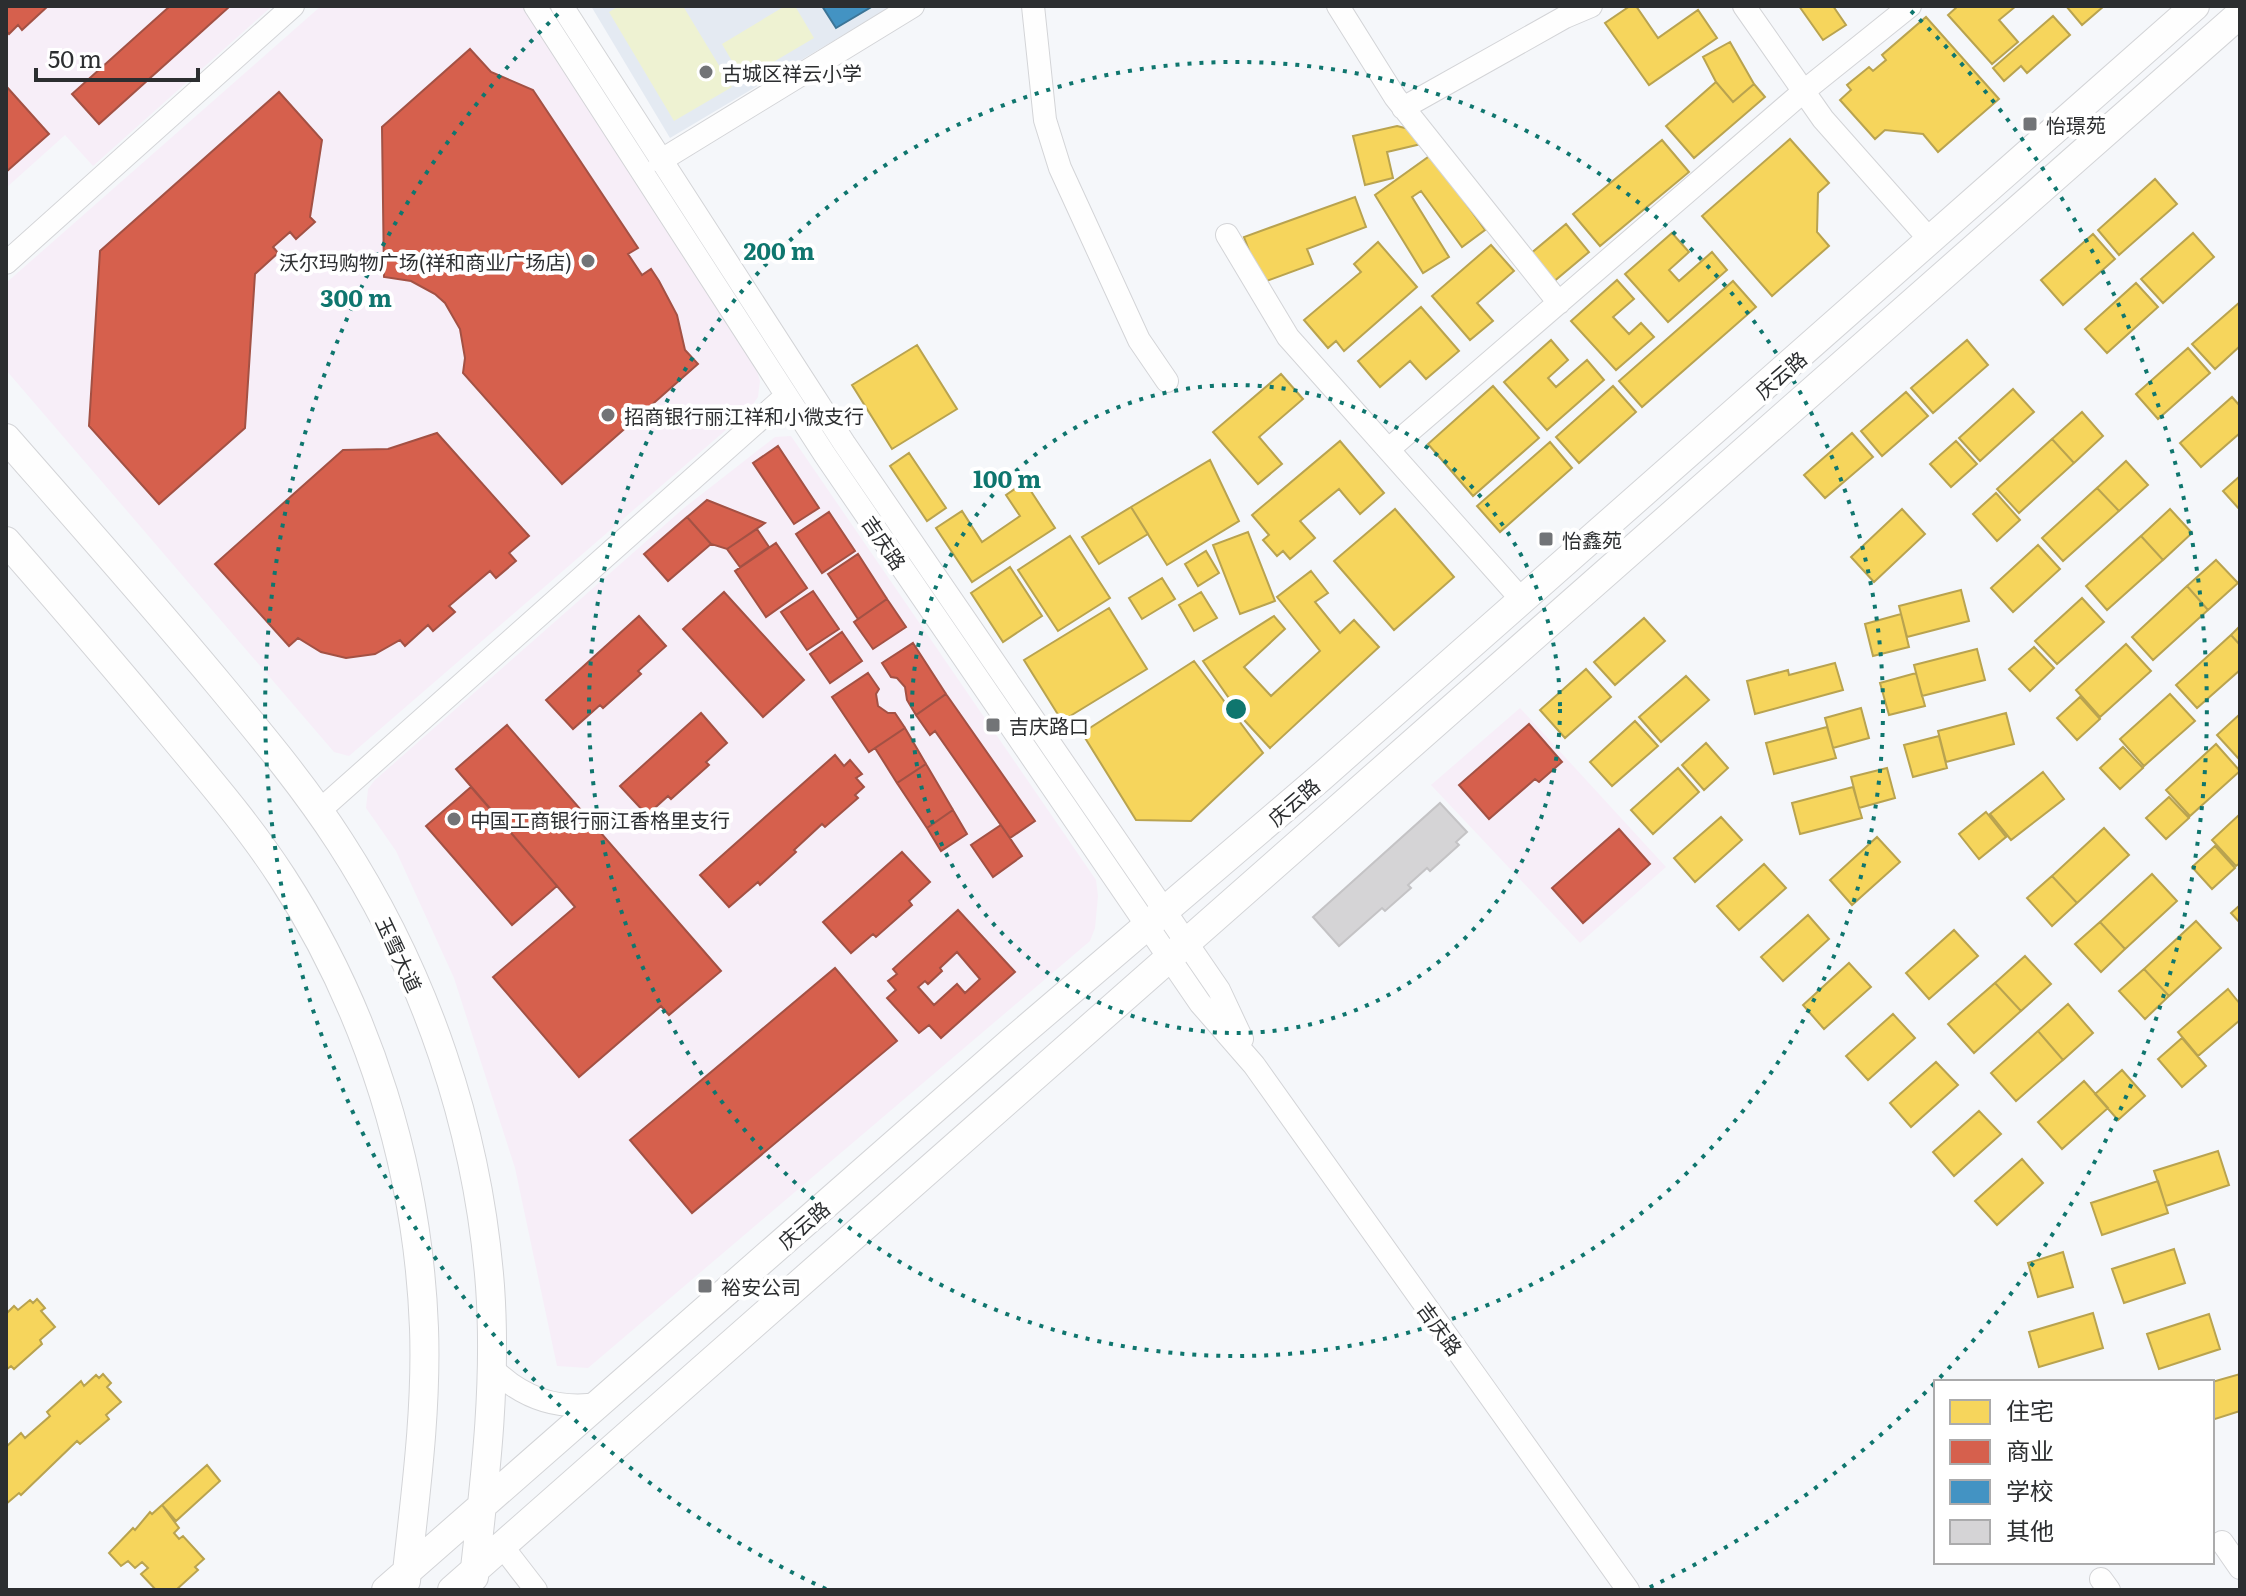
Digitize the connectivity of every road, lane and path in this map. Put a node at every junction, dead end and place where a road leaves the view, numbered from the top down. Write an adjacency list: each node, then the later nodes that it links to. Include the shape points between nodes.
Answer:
1 (535, 6): 20 (street, 吉庆路)
2 (562, 6): 14 (street, 吉庆路)
3 (913, 6): 14 (street)
4 (1033, 6): 19 (street, via 1045,120 1060,168 1139,340)
5 (1338, 6): 13 (street)
6 (1591, 6): 13 (street)
7 (1744, 6): 12 (street)
8 (1910, 6): 12 (street)
9 (2195, 6): 16 (main road, 庆云路)
10 (284, 10): 17 (street)
11 (2240, 10): 27 (main road, 庆云路)
12 (1804, 91): 16 (street); 18 (street)
13 (1403, 108): 18 (street)
14 (660, 161): 26 (street, 吉庆路)
15 (1227, 235): 22 (street, via 1288,337)
16 (1931, 241): 24 (main road, 庆云路)
17 (6, 263)
18 (1559, 303): 22 (street)
19 (1167, 381)
20 (786, 396): 25 (street); 26 (street, 吉庆路)
21 (6, 438): 25 (main road, 玉雪大道, via 161,615)
22 (1389, 449): 24 (street)
23 (6, 541): 35 (main road, via 259,843 306,917 363,1035 405,1171 421,1280 422,1428)
24 (1522, 600): 26 (main road, 庆云路)
25 (319, 811): 28 (main road, 玉雪大道, via 388,925 451,1080 485,1235)
26 (1156, 918): 27 (street, 吉庆路); 29 (main road, 庆云路)
27 (1179, 951): 32 (main road, 庆云路); 38 (street, 吉庆路, via 1200,1003 1254,1065)
28 (492, 1368): 29 (street, via 541,1401); 30 (main road, 玉雪大道)
29 (598, 1404): 30 (main road, 庆云路)
30 (482, 1506): 34 (main road, 玉雪大道); 35 (main road, 庆云路)
31 (2222, 1542): 33 (street)
32 (502, 1546): 34 (main road, 庆云路); 37 (street)
33 (2240, 1568)
34 (474, 1580): 36 (main road, 庆云路)
35 (399, 1584)
36 (452, 1590)
37 (536, 1590)
38 (1628, 1590)

